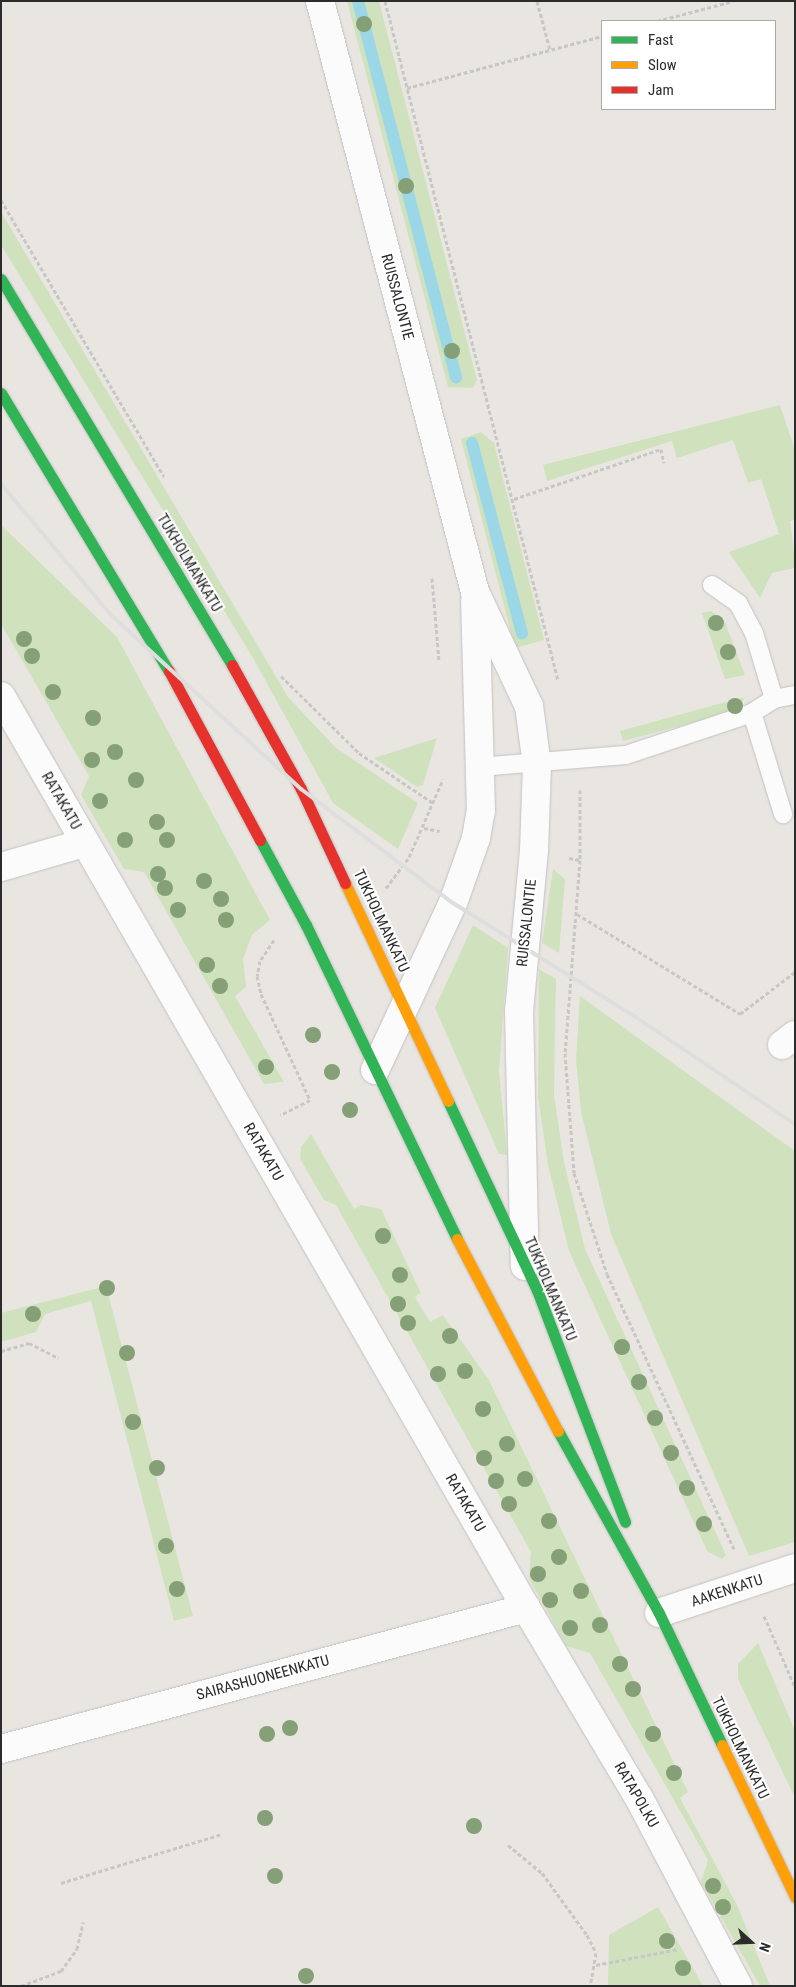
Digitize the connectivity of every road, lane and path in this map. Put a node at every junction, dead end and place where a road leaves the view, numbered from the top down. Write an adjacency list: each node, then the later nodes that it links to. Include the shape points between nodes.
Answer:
1 (320, 1): 17 (street, RUISSALONTIE)
2 (385, 1): 8 (path)
3 (537, 1): 7 (path)
4 (733, 1): 5 (path)
5 (661, 20)
6 (601, 36): 7 (path)
7 (550, 50): 8 (path)
8 (407, 88): 14 (path)
9 (1, 200): 13 (path)
10 (1, 279): 37 (main road, TUKHOLMANKATU, via 230,661 301,789)
11 (1, 393): 38 (main road, TUKHOLMANKATU, via 166,666 306,925)
12 (664, 463): 14 (path, via 660,449)
13 (166, 481)
14 (514, 499): 20 (path)
15 (430, 567): 19 (path)
16 (712, 585): 23 (lane, via 738,603 754,633)
17 (475, 592): 26 (street, RUISSALONTIE, via 529,706); 27 (street, RUISSALONTIE)
18 (279, 672): 29 (path, via 300,699 359,754)
19 (440, 673)
20 (561, 690)
21 (795, 695): 23 (lane)
22 (1, 696): 31 (street, RATAKATU)
23 (774, 699): 24 (lane)
24 (752, 713): 25 (lane, via 626,755); 30 (lane)
25 (575, 762): 26 (lane); 34 (path, via 580,792)
26 (537, 765): 27 (lane); 40 (street, RUISSALONTIE, via 534,850 519,1011)
27 (479, 767): 37 (street, RUISSALONTIE, via 481,811 468,867)
28 (445, 773): 29 (path)
29 (433, 803): 33 (path, via 409,857)
30 (783, 814)
31 (84, 842): 32 (street); 45 (street, RATAKATU)
32 (1, 867)
33 (382, 892)
34 (577, 914): 36 (path, via 740,1014); 44 (path, via 565,1053 574,1172 607,1274)
35 (276, 938): 39 (path, via 266,949 257,976 261,994 310,1100)
36 (795, 972)
37 (404, 1007): 38 (street, RUISSALONTIE); 40 (main road, TUKHOLMANKATU)
38 (375, 1070): 46 (main road, TUKHOLMANKATU, via 492,1311)
39 (278, 1116)
40 (525, 1266): 46 (main road, TUKHOLMANKATU)
41 (1, 1351): 42 (path, via 29,1343)
42 (58, 1358)
43 (795, 1568): 44 (street, AAKENKATU)
44 (750, 1583): 46 (street, AAKENKATU); 47 (path)
45 (526, 1608): 48 (street, SAIRASHUONEENKATU); 58 (street, RATAPOLKU, via 640,1798)
46 (659, 1613): 52 (main road, TUKHOLMANKATU)
47 (795, 1687)
48 (1, 1749)
49 (222, 1834): 51 (path)
50 (508, 1845): 55 (path, via 542,1873 587,1935 596,1953)
51 (61, 1883)
52 (795, 1896)
53 (83, 1922): 56 (path, via 77,1949 61,1971)
54 (682, 1949): 55 (path)
55 (596, 1965): 57 (path)
56 (21, 1986)
57 (590, 1986)
58 (738, 1986)

